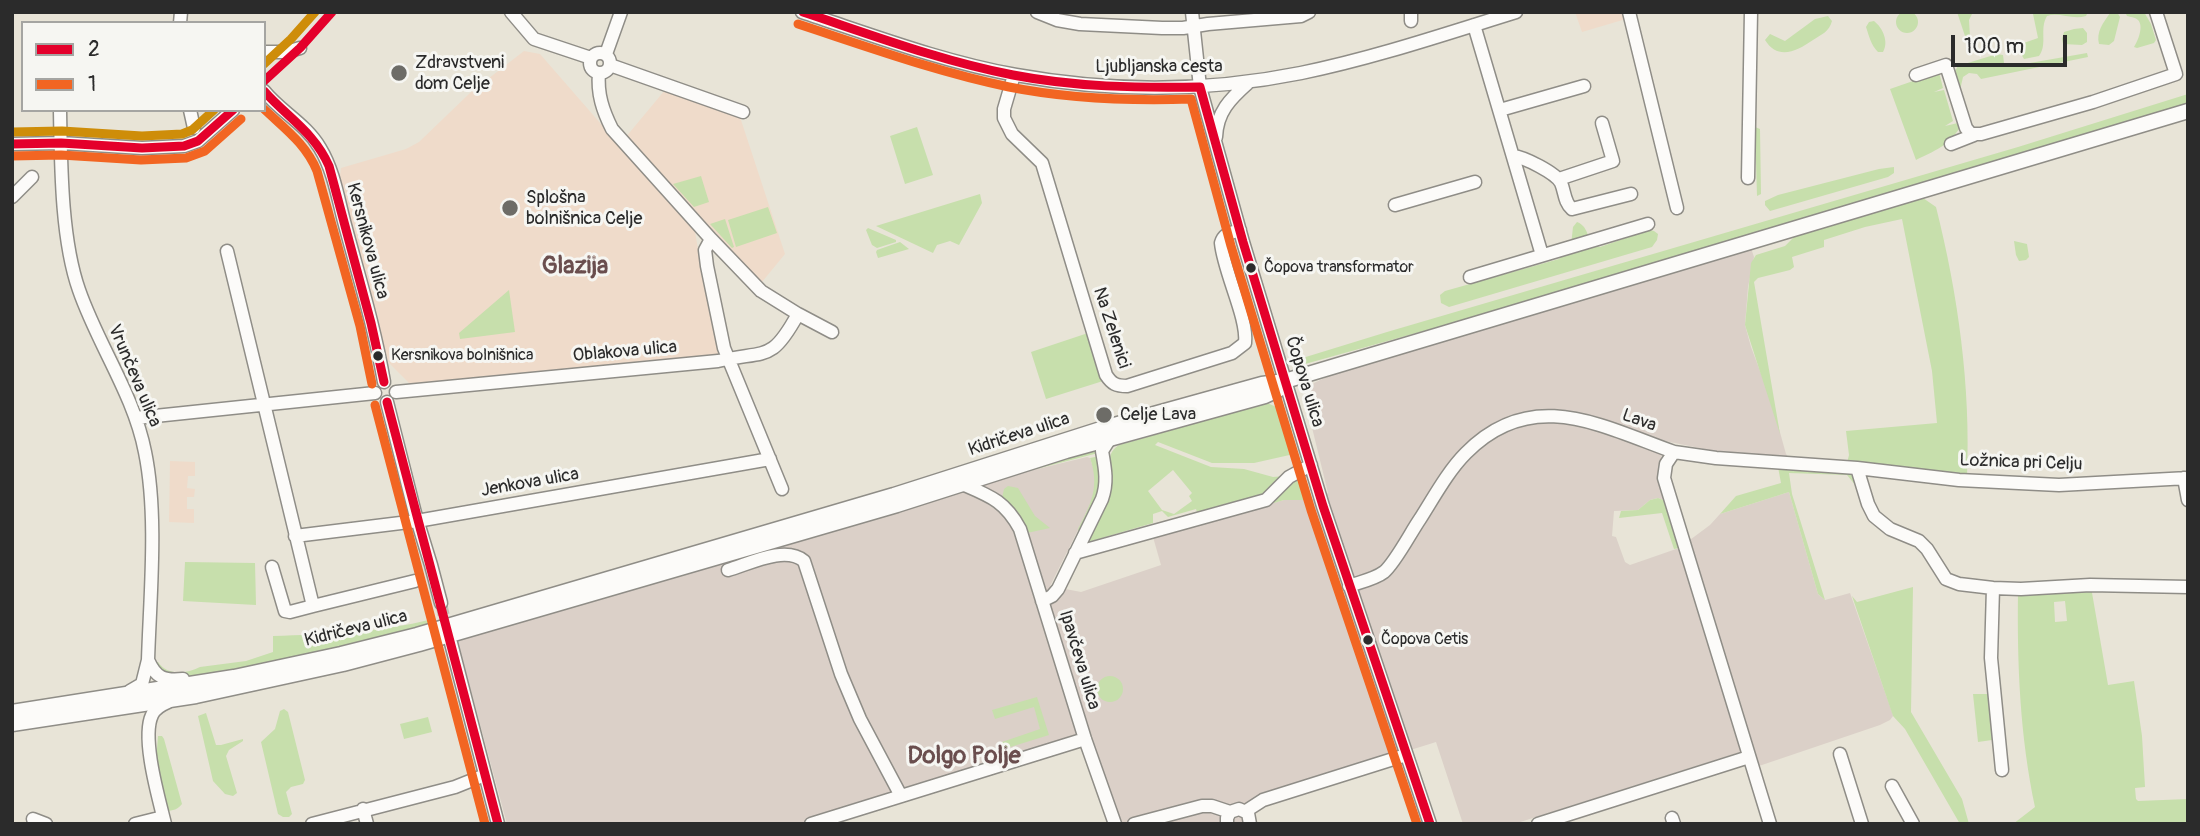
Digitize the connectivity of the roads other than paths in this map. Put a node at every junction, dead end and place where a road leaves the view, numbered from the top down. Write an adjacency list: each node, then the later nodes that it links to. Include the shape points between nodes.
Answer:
1 (511, 12): 16 (street, via 534,39)
2 (621, 12): 17 (street)
3 (802, 12): 19 (street, Ljubljanska cesta)
4 (1037, 12): 11 (street)
5 (1192, 12): 13 (street, Čopova ulica)
6 (1310, 12): 13 (street)
7 (1516, 12): 12 (street, Ljubljanska cesta)
8 (1629, 12): 46 (street)
9 (1751, 12): 40 (street)
10 (2156, 12): 33 (street, via 2176,74)
11 (1057, 16): 13 (street, via 1080,24)
12 (1474, 25): 21 (street, Ljubljanska cesta, via 1352,61); 25 (street)
13 (1188, 28): 23 (street, Čopova ulica)
14 (300, 48): 15 (street)
15 (266, 52)
16 (591, 58): 17 (street, via 596,53); 18 (street, via 591,67)
17 (608, 59): 18 (street, via 605,72); 26 (street)
18 (599, 73): 49 (street, via 599,94 612,129)
19 (1014, 75): 23 (street, Ljubljanska cesta, via 1107,87); 48 (street, Na Zelenici, via 1004,118 1012,134 1042,163 1111,382 1127,386 1232,353 1245,343 1221,243 1226,234)
20 (1916, 75): 33 (street, via 1947,65 1963,121)
21 (1250, 82): 23 (street, Ljubljanska cesta); 36 (street, via 1226,103 1216,127)
22 (1584, 86): 25 (street)
23 (1200, 87): 36 (street, Čopova ulica)
24 (266, 93): 57 (street, Kersnikova ulica, via 304,126 329,164)
25 (1500, 110): 38 (street)
26 (743, 111)
27 (2188, 111): 56 (main road)
28 (61, 112): 34 (street, Vrunčeva ulica)
29 (190, 112): 32 (street)
30 (231, 112): 34 (street, via 198,141 184,146)
31 (1602, 123): 41 (street, via 1613,161)
32 (194, 128)
33 (1974, 135): 37 (street)
34 (61, 143): 35 (street); 62 (street, Vrunčeva ulica, via 71,266)
35 (12, 144)
36 (1216, 144): 48 (street, Čopova ulica)
37 (1951, 144)
38 (1513, 156): 41 (street); 51 (street)
39 (32, 177): 44 (street)
40 (1748, 178)
41 (1559, 179): 43 (street, via 1572,209)
42 (1475, 182): 45 (street)
43 (1631, 194)
44 (12, 197)
45 (1395, 205)
46 (1677, 208)
47 (1648, 224): 51 (street)
48 (1240, 230): 56 (street, Čopova ulica)
49 (711, 239): 53 (street, via 753,285); 55 (street, via 705,250 707,266)
50 (227, 251): 61 (street)
51 (1542, 255): 52 (street)
52 (1470, 277)
53 (798, 314): 54 (street); 55 (street, Oblakova ulica, via 784,339 769,352)
54 (832, 332)
55 (727, 359): 58 (street, Oblakova ulica); 65 (street)
56 (1285, 381): 63 (main road, Kidričeva ulica, via 1265,396); 66 (street, Čopova ulica); 86 (main road, Kidričeva ulica, via 1262,383 1107,427 417,635)
57 (384, 382): 58 (street, via 392,384); 59 (street)
58 (396, 392): 60 (street)
59 (375, 393): 60 (street); 61 (street)
60 (387, 402): 72 (street)
61 (263, 405): 62 (street); 73 (street)
62 (136, 418): 85 (street, Vrunčeva ulica, via 151,494)
63 (1109, 440): 69 (main road, Kidričeva ulica); 74 (street, Ipavčeva ulica, via 1102,451 1106,489)
64 (1674, 452): 67 (street, Ložnica pri Celju); 78 (street, Lava, via 1573,418 1536,417 1505,424 1465,454 1385,571); 96 (street, via 1664,478)
65 (770, 459): 70 (street); 72 (street, Jenkova ulica)
66 (1311, 465): 74 (street, via 1289,477 1266,500); 78 (street, Čopova ulica)
67 (1857, 468): 68 (street, Ložnica pri Celju, via 2059,485); 80 (street, via 1868,504 1881,523 1919,541 1946,579)
68 (2186, 478): 71 (street, Ložnica pri Celju)
69 (962, 484): 81 (street, via 992,497 1012,514); 88 (main road, Kidričeva ulica, via 419,645)
70 (782, 489)
71 (2188, 500)
72 (417, 521): 73 (street, Jenkova ulica); 82 (street)
73 (295, 536): 83 (street)
74 (1077, 549): 81 (street, Ipavčeva ulica, via 1058,589)
75 (272, 567): 83 (street, via 285,611)
76 (728, 570): 100 (street, via 788,554 804,561 841,674)
77 (415, 581): 83 (street)
78 (1349, 586): 95 (street, Čopova ulica)
79 (2188, 587): 80 (street)
80 (1993, 589): 97 (street, via 1991,658)
81 (1042, 601): 93 (street, Ipavčeva ulica)
82 (441, 603)
83 (313, 606)
84 (450, 643): 98 (street)
85 (148, 660): 86 (street, via 155,674 165,680); 87 (street, Vrunčeva ulica, via 138,688)
86 (234, 677): 87 (main road, Kidričeva ulica)
87 (100, 698): 90 (main road, Kidričeva ulica)
88 (178, 698): 89 (main road, Kidričeva ulica); 92 (street, via 158,707)
89 (131, 705): 91 (main road, Kidričeva ulica); 92 (street, via 144,714)
90 (12, 712)
91 (12, 724)
92 (149, 725): 105 (street, via 150,760)
93 (1085, 739): 100 (street); 112 (street, Ipavčeva ulica)
94 (1840, 754): 117 (street)
95 (1406, 755): 102 (street, via 1263,800); 114 (street, Čopova ulica)
96 (1749, 757): 115 (street); 116 (street)
97 (2002, 770)
98 (485, 775): 101 (street, via 455,787); 110 (street)
99 (1892, 786): 118 (street)
100 (901, 796): 111 (street)
101 (363, 809): 108 (street); 109 (street)
102 (1248, 817): 103 (street, via 1239,809)
103 (1228, 818): 113 (street, via 1212,806 1202,806)
104 (33, 819): 106 (street)
105 (164, 820): 107 (street)
106 (46, 824)
107 (135, 824)
108 (312, 824)
109 (367, 824)
110 (498, 824)
111 (811, 824)
112 (1115, 824)
113 (1134, 824)
114 (1430, 824)
115 (1538, 824)
116 (1770, 824)
117 (1862, 824)
118 (1913, 824)

